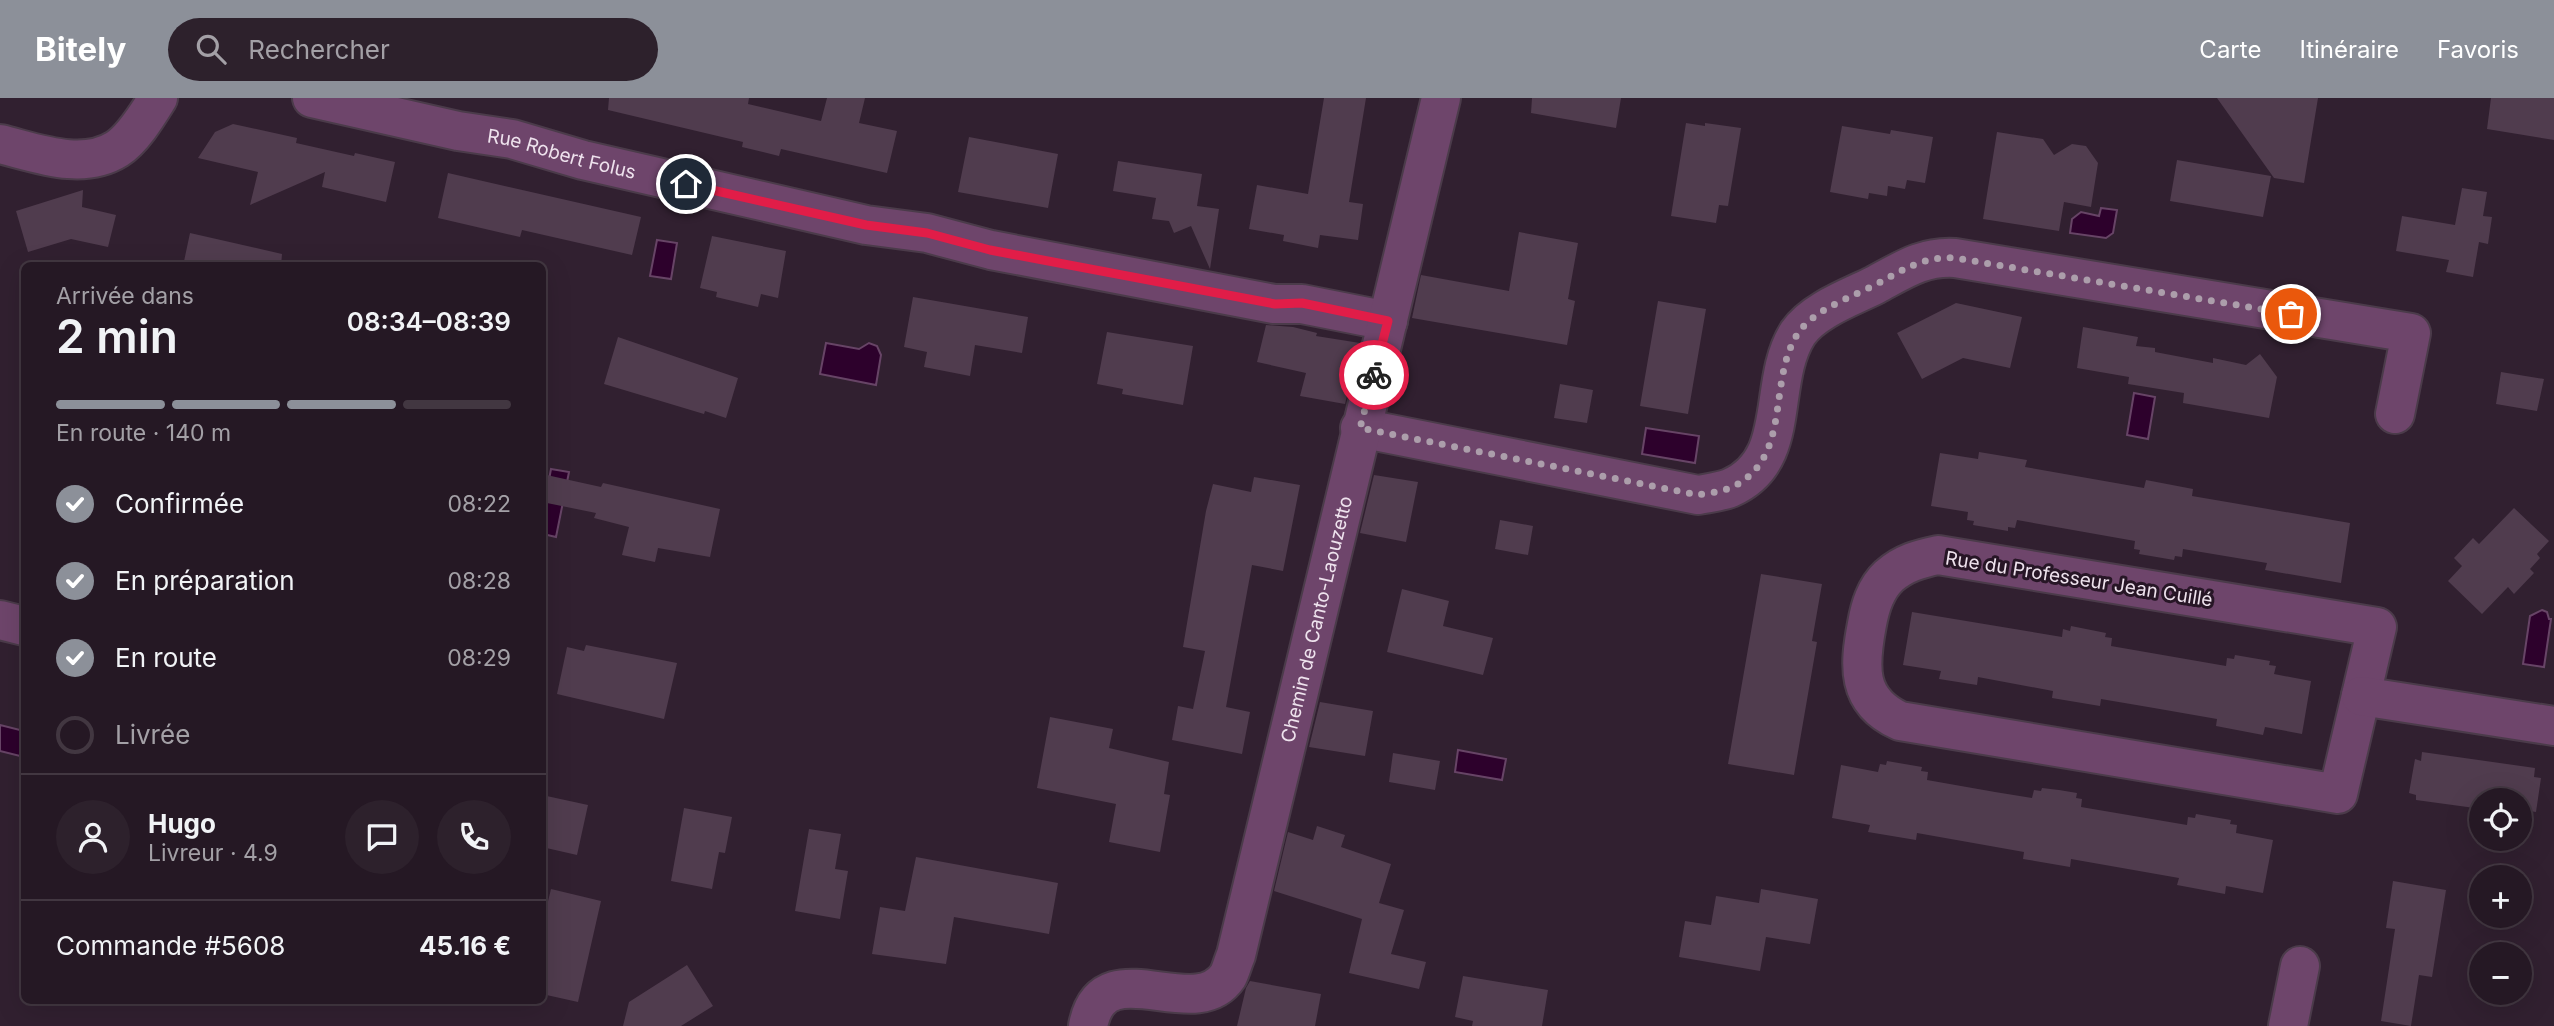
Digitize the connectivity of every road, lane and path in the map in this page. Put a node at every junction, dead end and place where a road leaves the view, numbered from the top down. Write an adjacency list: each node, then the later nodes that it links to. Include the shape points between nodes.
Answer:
1 (158, 98): 4 (street, via 117,149 87,160)
2 (312, 98): 5 (street, Rue Robert Folus, via 512,139 583,160 866,225 927,233 990,250 1275,304 1302,303)
3 (1441, 98): 5 (street, Chemin de Canto-Laouzetto)
4 (0, 144)
5 (1388, 321): 7 (street, Chemin de Canto-Laouzetto)
6 (2395, 414): 7 (street, via 2410,333 1936,257 1818,315 1800,331 1788,353 1769,451 1754,473 1728,489 1698,495)
7 (1360, 428): 13 (street, Chemin de Canto-Laouzetto, via 1236,955 1227,977 1210,990 1188,996 1116,990 1101,998)
8 (0, 620): 9 (street)
9 (21, 625)
10 (2361, 696): 10 (street, Rue du Professeur Jean Cuillé, via 2377,627 1938,555 1910,561 1887,577 1871,601 1860,656 1863,682 1873,702 1900,721 2338,794); 11 (street)
11 (2554, 726)
12 (2300, 966): 14 (street)
13 (1088, 1026)
14 (2288, 1026)

